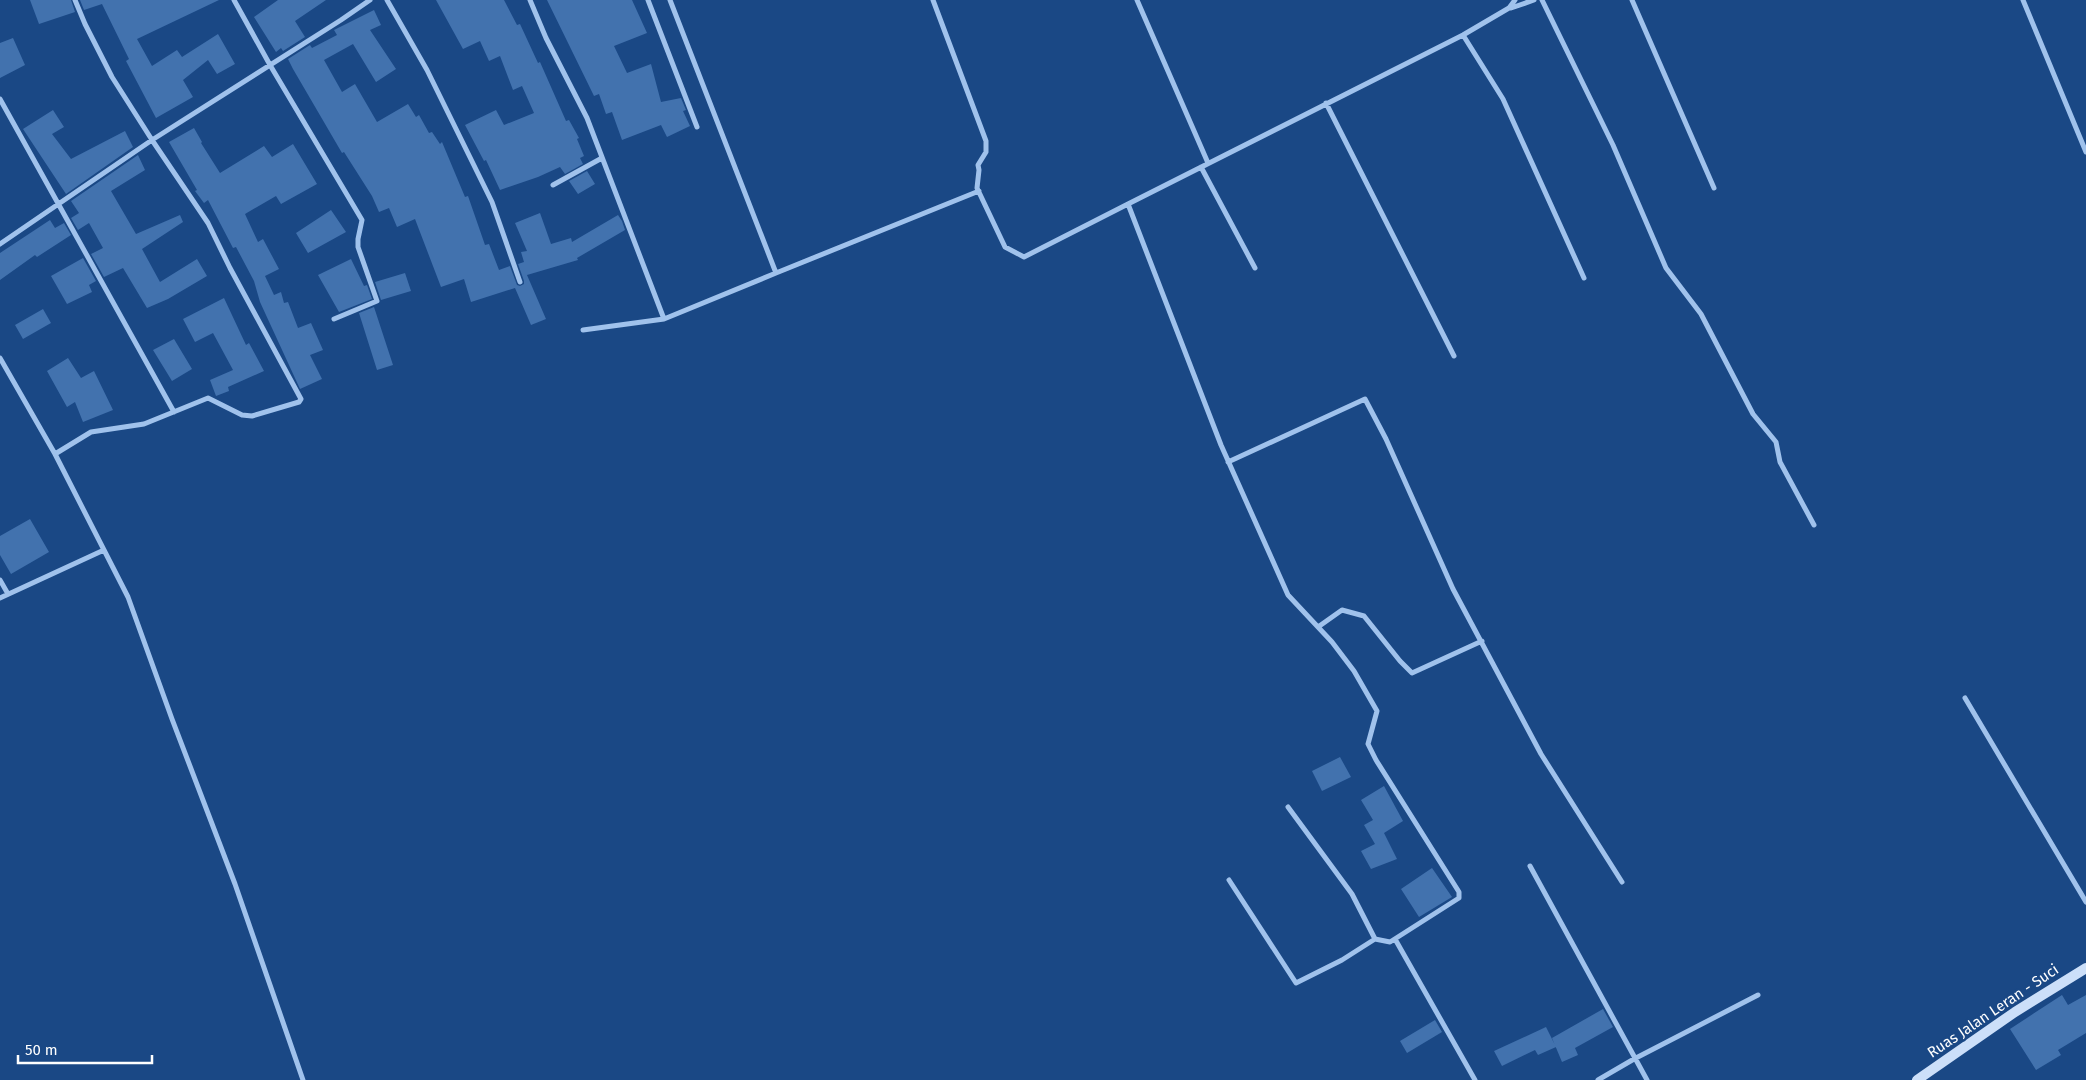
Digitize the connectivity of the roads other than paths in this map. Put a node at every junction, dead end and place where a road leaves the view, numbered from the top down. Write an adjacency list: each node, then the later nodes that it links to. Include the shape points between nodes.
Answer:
1 (75, 0): 21 (street, via 112,76)
2 (234, 0): 17 (street)
3 (370, 0): 17 (street)
4 (387, 0): 35 (street, via 427,70 492,202)
5 (530, 0): 23 (street, via 587,118)
6 (648, 0): 20 (street)
7 (670, 0): 33 (street)
8 (933, 0): 28 (street, via 986,141 986,152 978,164)
9 (1137, 0): 24 (street)
10 (1515, 0): 15 (street)
11 (1534, 0): 15 (street)
12 (1542, 0): 44 (street, via 1613,145 1666,268 1701,314 1753,414 1776,442 1780,462)
13 (1632, 0): 27 (street)
14 (2023, 0): 22 (street)
15 (1509, 8): 16 (street)
16 (1463, 35): 19 (street); 34 (street, via 1503,99)
17 (270, 64): 21 (street); 36 (street, via 362,220 358,247 377,301)
18 (0, 99): 29 (street)
19 (1326, 103): 24 (street); 39 (street)
20 (697, 127)
21 (152, 140): 29 (street); 41 (street, via 208,223 301,399 252,416 242,415 211,398)
22 (2086, 152)
23 (602, 158): 26 (street); 37 (street)
24 (1208, 163): 25 (street)
25 (1201, 167): 30 (street); 32 (street)
26 (553, 185)
27 (1714, 188)
28 (979, 191): 30 (street, via 1005,247 1024,257); 33 (street)
29 (60, 204): 31 (street); 41 (street)
30 (1128, 204): 43 (street)
31 (0, 244)
32 (1255, 268)
33 (776, 273): 37 (street)
34 (1584, 278)
35 (520, 282)
36 (334, 319)
37 (664, 319): 38 (street)
38 (583, 330)
39 (1454, 356)
40 (0, 358): 42 (street)
41 (174, 412): 42 (street, via 144,424 91,432)
42 (55, 454): 45 (street)
43 (1228, 462): 49 (street, via 1288,595); 50 (street, via 1365,399 1453,589)
44 (1814, 525)
45 (104, 550): 47 (street); 62 (street, via 128,597 149,652)
46 (0, 580): 47 (street)
47 (8, 594): 48 (street)
48 (0, 598)
49 (1318, 627): 50 (street, via 1342,610 1364,616 1412,673); 58 (street, via 1354,671 1377,711 1368,744 1459,892 1459,898)
50 (1482, 641): 55 (street, via 1541,754)
51 (1965, 698): 56 (street)
52 (1288, 807): 57 (street, via 1352,894)
53 (1530, 866): 61 (street)
54 (1229, 880): 57 (street, via 1296,983 1342,960)
55 (1622, 882)
56 (2086, 902)
57 (1375, 938): 58 (street, via 1390,942)
58 (1395, 939): 63 (street)
59 (2086, 968): 66 (main road, Ruas Jalan Leran - Suci, via 2015,1012)
60 (1758, 995): 61 (street)
61 (1634, 1059): 64 (street); 65 (street)
62 (303, 1080)
63 (1475, 1080)
64 (1598, 1080)
65 (1647, 1080)
66 (1917, 1080)

